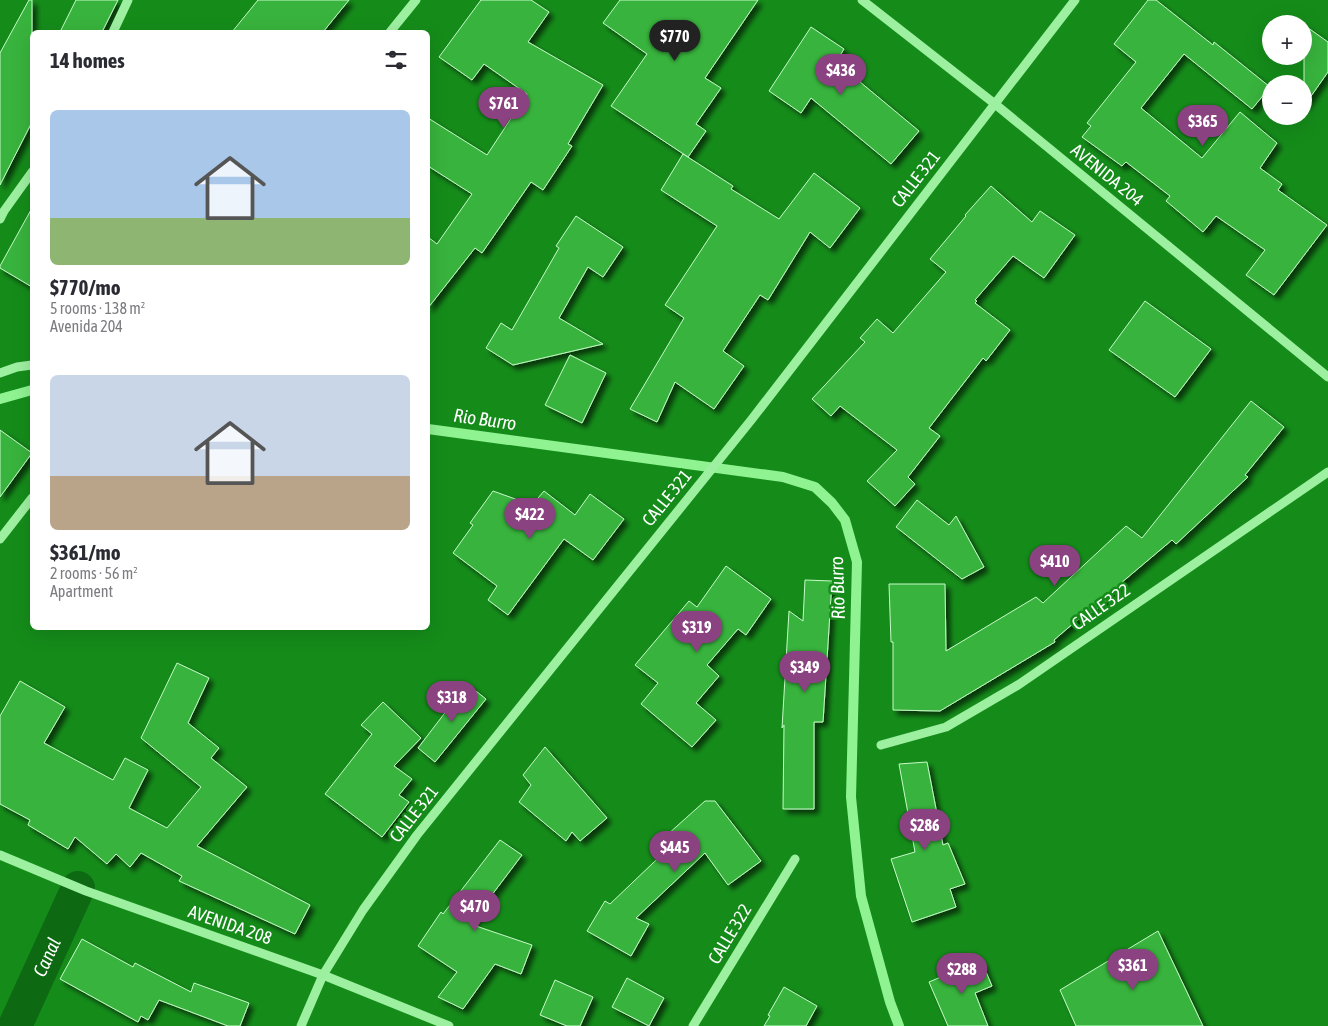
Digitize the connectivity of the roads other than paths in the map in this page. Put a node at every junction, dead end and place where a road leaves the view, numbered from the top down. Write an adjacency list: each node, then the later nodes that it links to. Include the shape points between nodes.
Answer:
1 (128, 0): 5 (street)
2 (416, 0): 6 (street)
3 (862, 0): 7 (street, AVENIDA 204)
4 (1075, 0): 7 (street, CALLE 321)
5 (114, 30)
6 (392, 30)
7 (995, 104): 12 (street, AVENIDA 204); 19 (street, CALLE 321, via 752,419 417,835 363,910)
8 (30, 175): 9 (street)
9 (0, 220)
10 (30, 365): 11 (street)
11 (0, 373)
12 (1328, 378)
13 (1328, 472): 16 (street, CALLE 322, via 1018,685 946,727)
14 (30, 501): 15 (street)
15 (0, 540)
16 (881, 745)
17 (0, 855): 19 (street, AVENIDA 208, via 86,891)
18 (795, 859): 22 (street, CALLE 322)
19 (323, 975): 20 (street, CALLE 321); 21 (street, AVENIDA 208)
20 (300, 1026)
21 (448, 1026)
22 (693, 1026)

